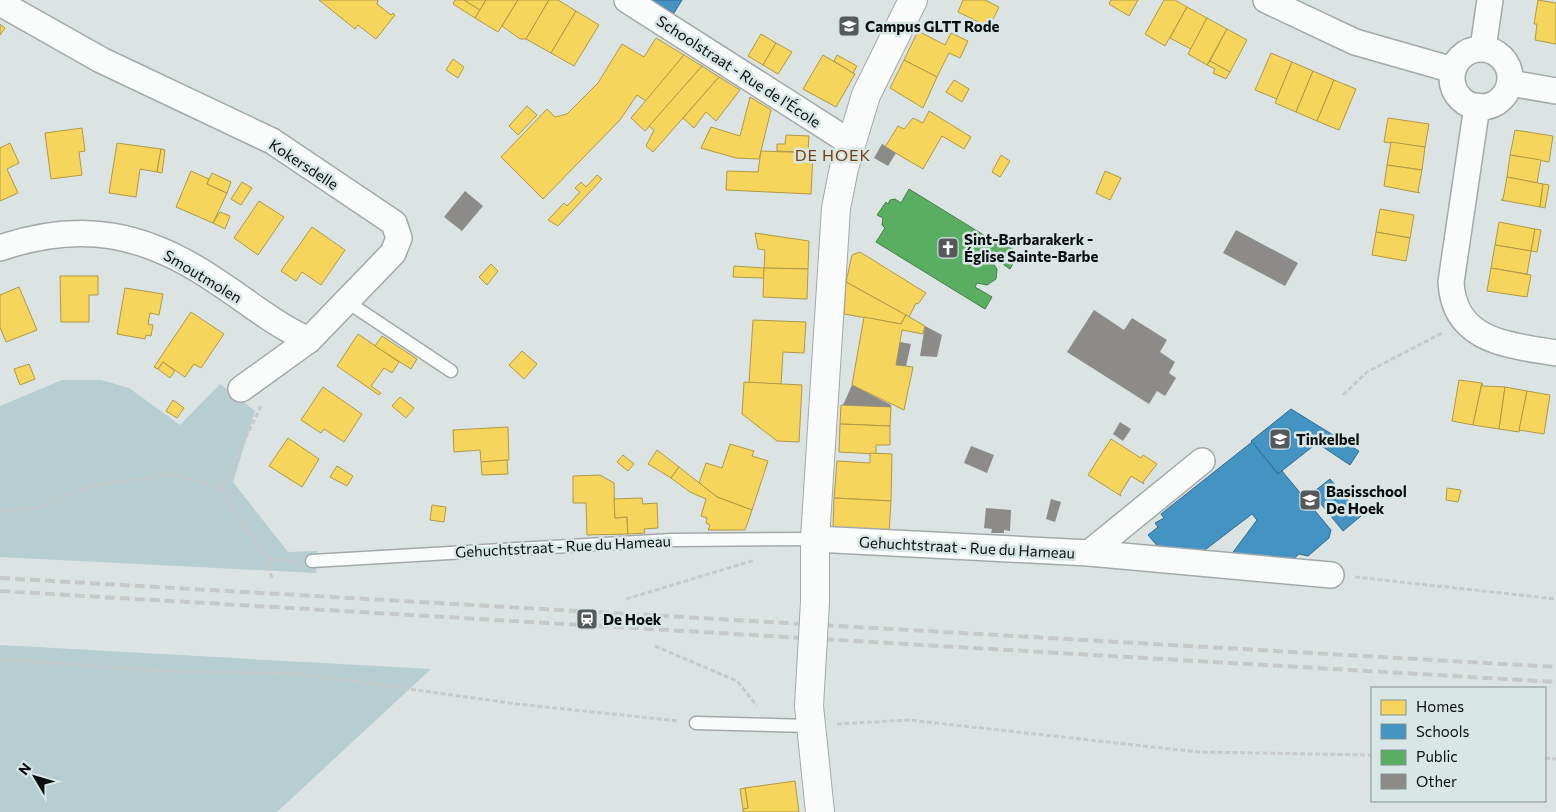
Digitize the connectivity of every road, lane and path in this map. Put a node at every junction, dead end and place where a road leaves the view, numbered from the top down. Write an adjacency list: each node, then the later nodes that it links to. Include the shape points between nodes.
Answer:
1 (627, 0): 11 (street, Schoolstraat - Rue de l'École)
2 (913, 0): 11 (street, via 866,95)
3 (1266, 0): 7 (street, via 1355,42)
4 (1490, 0): 6 (street)
5 (0, 3): 13 (street, Kokersdelle, via 101,60 272,141 394,223 399,238 393,253)
6 (1483, 48): 7 (street, via 1459,58); 8 (street, via 1504,60)
7 (1453, 70): 10 (street, via 1452,82 1456,93 1465,102)
8 (1510, 83): 9 (street); 10 (street, via 1504,96 1492,105)
9 (1556, 91)
10 (1477, 106): 14 (street, via 1452,282 1452,300)
11 (851, 143): 24 (street, via 834,226)
12 (0, 248): 15 (street, Smoutmolen, via 29,238 76,232 122,236 172,254 288,330)
13 (346, 301): 15 (street, Kokersdelle); 17 (lane)
14 (1462, 318): 16 (street, via 1474,330 1500,343); 19 (path, via 1450,328 1367,372)
15 (309, 340): 18 (street, Kokersdelle)
16 (1556, 353)
17 (451, 371)
18 (241, 389)
19 (1343, 395)
20 (264, 400): 22 (path)
21 (1202, 461): 25 (street, Gehuchtstraat - Rue du Hameau)
22 (222, 487): 23 (path, via 171,474 91,486 38,508); 29 (path, via 225,500 270,559 268,566)
23 (0, 510)
24 (815, 539): 25 (street, Gehuchtstraat - Rue du Hameau); 27 (lane, Gehuchtstraat - Rue du Hameau, via 672,540); 35 (street, bridge)
25 (1090, 553): 28 (street, Gehuchtstraat - Rue du Hameau)
26 (758, 560): 30 (path)
27 (312, 561)
28 (1331, 575): 31 (path)
29 (272, 578)
30 (626, 599)
31 (1556, 599)
32 (654, 646): 34 (path, via 737,681)
33 (0, 659): 36 (path, via 162,671 301,674 516,704)
34 (759, 708)
35 (810, 716): 36 (lane); 37 (path, via 909,720 1198,752); 38 (street)
36 (696, 723)
37 (1371, 755)
38 (820, 812)

